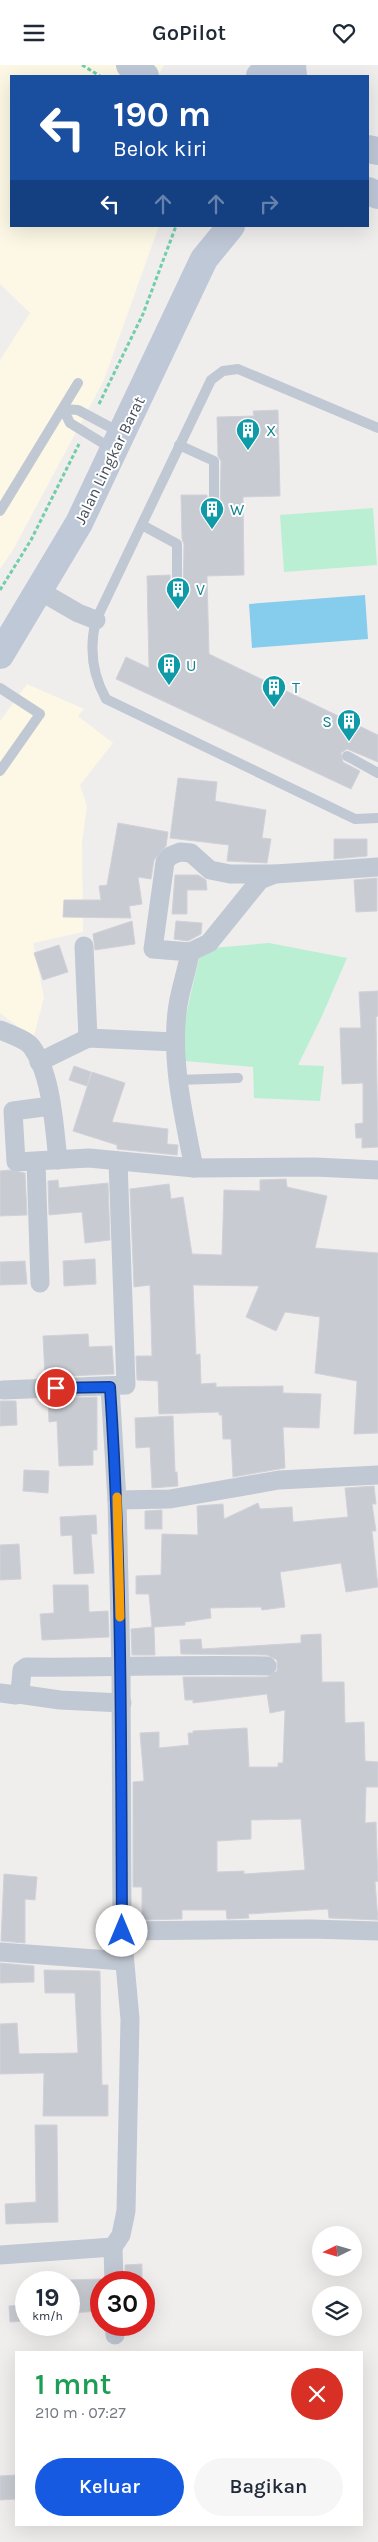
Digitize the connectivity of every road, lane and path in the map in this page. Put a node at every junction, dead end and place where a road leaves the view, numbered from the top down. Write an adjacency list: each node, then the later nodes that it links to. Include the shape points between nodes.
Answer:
1 (82, 65): 4 (path)
2 (130, 65): 5 (street)
3 (270, 65): 6 (street)
4 (98, 75)
5 (144, 75)
6 (261, 75)
7 (206, 227): 9 (street, Jalan Lingkar Barat)
8 (230, 227): 9 (street, Jalan Lingkar Barat)
9 (204, 259): 13 (street, Jalan Lingkar Barat)
10 (78, 383): 11 (lane)
11 (63, 409): 13 (lane, via 78,409); 13 (lane, via 70,423); 15 (lane)
12 (378, 428): 14 (lane, via 238,369 223,371 211,380)
13 (118, 442): 19 (street, Jalan Lingkar Barat, via 79,523)
14 (179, 445): 16 (lane, via 214,461); 17 (lane)
15 (0, 511)
16 (214, 511)
17 (142, 525): 18 (lane, via 177,544); 20 (lane)
18 (177, 589)
19 (40, 591): 20 (street); 21 (street, Jalan Lingkar Barat)
20 (96, 620): 26 (lane, via 91,640 95,679 106,699 355,819)
21 (0, 655)
22 (0, 688): 24 (lane, via 40,714)
23 (347, 756): 25 (lane)
24 (0, 771)
25 (378, 773)
26 (378, 818)
27 (378, 867): 28 (street)
28 (276, 874): 30 (street, via 260,880 209,943); 30 (street, via 220,873 203,865 191,853 180,852 170,856 165,862 153,949)
29 (84, 947): 32 (street)
30 (190, 952): 33 (street, via 177,1011)
31 (0, 1030): 34 (street, via 30,1045)
32 (88, 1038): 33 (street); 34 (street)
33 (175, 1042): 36 (street)
34 (39, 1061): 37 (street)
35 (238, 1078): 36 (lane)
36 (178, 1080): 41 (street)
37 (51, 1106): 38 (street); 40 (street, via 13,1111 16,1162)
38 (58, 1160): 39 (street, via 89,1158); 40 (street)
39 (118, 1161): 41 (street); 44 (street, via 126,1385)
40 (36, 1162): 43 (street)
41 (194, 1168): 42 (street)
42 (378, 1170)
43 (40, 1283)
44 (110, 1387): 45 (street); 47 (street)
45 (3, 1390)
46 (378, 1475): 47 (street, via 279,1480 170,1499)
47 (117, 1500): 49 (street)
48 (267, 1666): 49 (street, via 192,1664)
49 (121, 1668): 50 (street, via 23,1667); 51 (street)
50 (9, 1694): 51 (street)
51 (122, 1703): 52 (street)
52 (122, 1931): 53 (street); 55 (street)
53 (378, 1931)
54 (0, 1952): 55 (street)
55 (123, 1961): 56 (street, via 130,2019 126,2211 121,2235)
56 (113, 2247): 57 (street); 58 (street)
57 (0, 2255)
58 (114, 2271)

